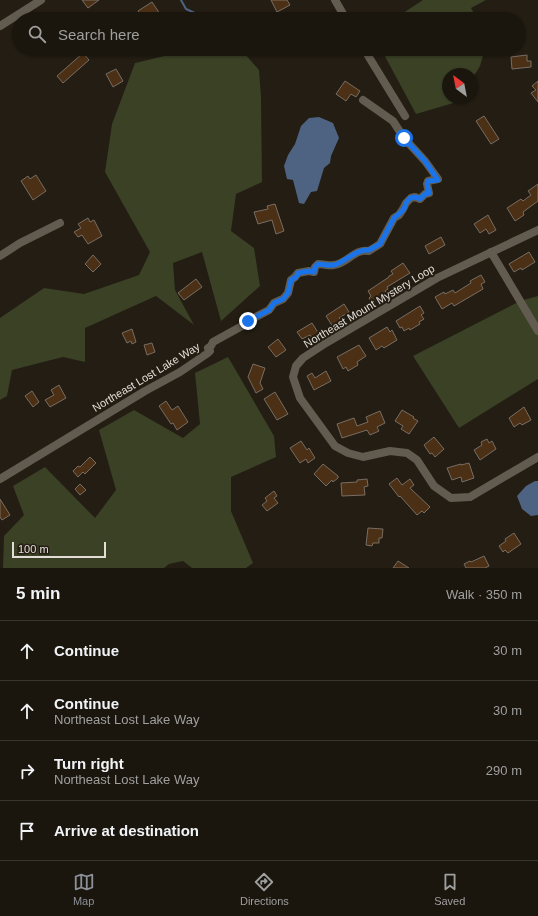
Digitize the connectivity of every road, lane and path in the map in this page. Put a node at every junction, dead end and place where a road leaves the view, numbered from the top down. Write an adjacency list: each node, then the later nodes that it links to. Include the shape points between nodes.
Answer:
1 (41, 0): 3 (street)
2 (335, 0): 4 (street)
3 (22, 12)
4 (342, 12)
5 (12, 18): 6 (street)
6 (0, 26)
7 (368, 56): 9 (street)
8 (363, 100): 16 (street, Northeast Lost Lake Way, via 394,121 404,138 422,157 438,180 428,181 429,193 420,199 410,198 404,209 394,218 380,244 354,254 337,265 318,264 314,272 298,273 291,280 288,293 283,299 274,303 269,310 212,342 208,348 210,351 195,363)
9 (405, 116)
10 (60, 224): 13 (street, via 20,243)
11 (538, 230): 12 (street, Northeast Mount Mystery Loop)
12 (491, 252): 14 (street); 15 (street, Northeast Mount Mystery Loop, via 437,278 326,343 296,366 293,377 300,398 334,446 348,454 363,457 390,451 407,453 416,460 434,486 451,498 470,497)
13 (0, 256)
14 (538, 331)
15 (538, 457)
16 (0, 479)

